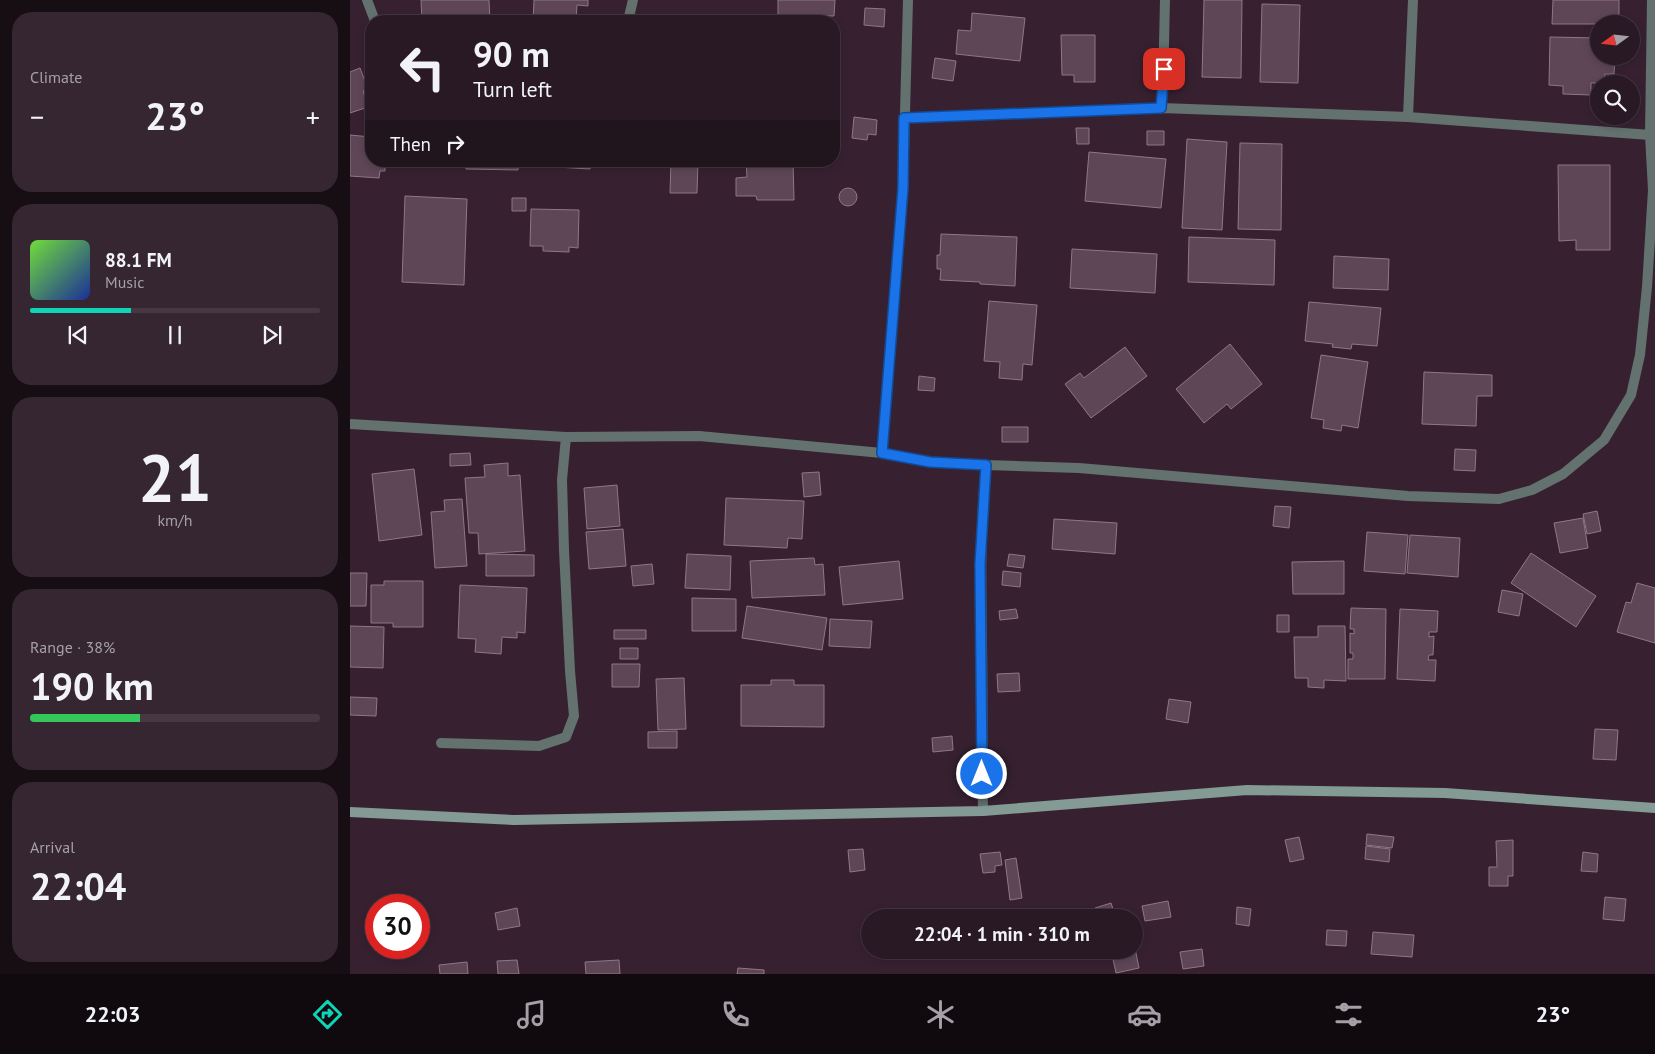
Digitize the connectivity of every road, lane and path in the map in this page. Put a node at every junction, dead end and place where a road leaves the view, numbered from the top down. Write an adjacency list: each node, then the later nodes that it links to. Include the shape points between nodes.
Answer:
1 (367, 0): 7 (street)
2 (633, 0): 8 (street)
3 (908, 0): 11 (street)
4 (1165, 0): 9 (street)
5 (1413, 0): 10 (street)
6 (1652, 0): 12 (street)
7 (373, 15)
8 (629, 15)
9 (1161, 108): 10 (street); 11 (street)
10 (1408, 117): 12 (street)
11 (904, 118): 15 (street, via 903,188)
12 (1650, 135): 16 (street, via 1653,190 1647,287 1640,355 1631,395 1604,440 1563,474 1532,490 1499,499 1408,496 1079,468)
13 (350, 424): 14 (street)
14 (566, 437): 15 (street, via 699,436); 17 (street, via 562,480 564,550 574,716 566,737 538,746)
15 (882, 453): 16 (street, via 930,462)
16 (986, 465): 19 (street, via 980,564)
17 (441, 743)
18 (1655, 808): 19 (main road, via 1445,793 1247,790)
19 (982, 811): 20 (main road, via 514,820)
20 (350, 812)

